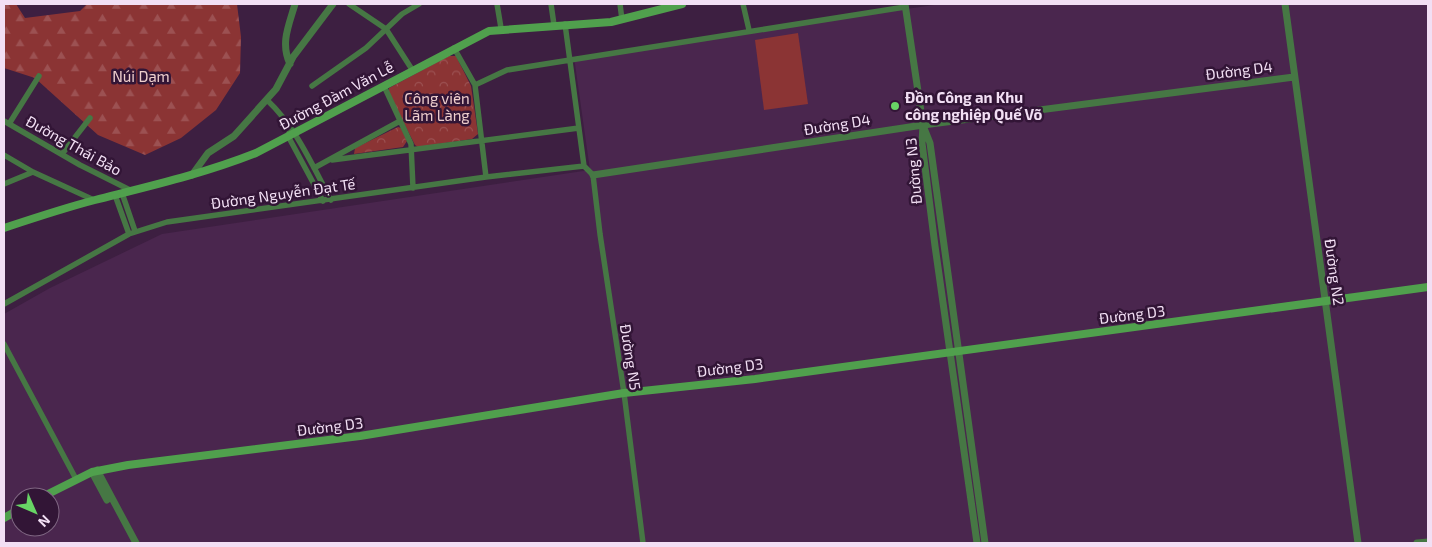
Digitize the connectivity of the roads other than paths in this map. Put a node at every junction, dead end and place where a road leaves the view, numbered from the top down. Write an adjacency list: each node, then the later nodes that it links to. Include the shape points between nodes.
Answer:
1 (295, 4): 20 (street, via 284,52)
2 (333, 4): 20 (street)
3 (349, 4): 16 (street)
4 (419, 4): 16 (street)
5 (497, 4): 15 (street)
6 (551, 4): 14 (street)
7 (620, 4): 12 (street)
8 (682, 4): 12 (main road, Đường Đàm Văn Lễ)
9 (743, 4): 17 (street)
10 (1286, 4): 23 (street, Đường N2)
11 (905, 5): 17 (street); 31 (street)
12 (622, 20): 13 (main road, Đường Đàm Văn Lễ)
13 (565, 24): 14 (main road, Đường Đàm Văn Lễ); 19 (street)
14 (554, 25): 15 (main road, Đường Đàm Văn Lễ)
15 (501, 28): 18 (main road, Đường Đàm Văn Lễ)
16 (386, 29): 21 (street); 25 (street, via 366,48)
17 (749, 30): 19 (street)
18 (454, 48): 21 (main road, Đường Đàm Văn Lễ); 24 (street)
19 (569, 60): 24 (street, via 507,70); 32 (street)
20 (290, 64): 27 (street)
21 (412, 71): 26 (main road, Đường Đàm Văn Lễ)
22 (39, 76): 30 (street)
23 (1294, 77): 31 (street, Đường D4); 55 (street, Đường N2)
24 (475, 85): 34 (street)
25 (312, 86)
26 (384, 86): 29 (street); 33 (main road, Đường Đàm Văn Lễ)
27 (267, 100): 33 (street, via 283,115); 43 (street, via 234,136 208,154)
28 (90, 118): 36 (street)
29 (400, 121): 35 (street, via 411,144); 38 (street)
30 (7, 122): 36 (street, Đường Thái Bảo)
31 (923, 125): 42 (street, Đường D4); 58 (street, Đường N3, via 930,142); 59 (street, Đường N3, via 922,143)
32 (579, 128): 34 (street); 39 (street)
33 (291, 132): 40 (street); 43 (main road, Đường Đàm Văn Lễ, via 256,153); 51 (street)
34 (481, 141): 35 (street); 44 (street)
35 (410, 149): 38 (street); 46 (street)
36 (62, 154): 47 (street, Đường Thái Bảo)
37 (4, 156): 41 (street)
38 (332, 160): 40 (street)
39 (584, 166): 42 (street); 44 (street, Đường Nguyễn Đạt Tế)
40 (314, 168): 50 (street)
41 (33, 172): 45 (street); 49 (street)
42 (593, 175): 60 (street, Đường N5)
43 (191, 176): 47 (main road, Đường Đàm Văn Lễ)
44 (486, 177): 46 (street, Đường Nguyễn Đạt Tế)
45 (4, 184)
46 (413, 188): 50 (street, Đường Nguyễn Đạt Tế)
47 (132, 191): 48 (main road, Đường Đàm Văn Lễ)
48 (119, 194): 49 (main road, Đường Đàm Văn Lễ); 53 (street)
49 (94, 200): 52 (main road, Đường Đàm Văn Lễ)
50 (331, 200): 51 (street, Đường Nguyễn Đạt Tế)
51 (323, 201): 53 (street, Đường Nguyễn Đạt Tế, via 167,222)
52 (4, 228)
53 (132, 232): 56 (street, Đường Nguyễn Đạt Tế)
54 (1428, 287): 55 (main road, Đường D3)
55 (1325, 300): 58 (main road, Đường D3, via 1168,324); 72 (street, Đường N2)
56 (4, 304)
57 (4, 344): 64 (street)
58 (958, 350): 59 (main road, Đường D3); 62 (street, Đường N3)
59 (949, 351): 60 (main road, Đường D3, via 755,379); 63 (street, Đường N3)
60 (624, 393): 61 (main road, Đường D3, via 360,436); 69 (street, Đường N5)
61 (94, 471): 64 (main road, Đường D3); 67 (street); 68 (street)
62 (977, 475): 63 (street); 71 (street, Đường N3)
63 (968, 476): 70 (street, Đường N3)
64 (76, 479): 65 (main road, Đường D3)
65 (60, 487)
66 (1428, 542): 73 (street)
67 (131, 543)
68 (136, 543)
69 (643, 543)
70 (977, 543)
71 (985, 543)
72 (1358, 543)
73 (1416, 543)

